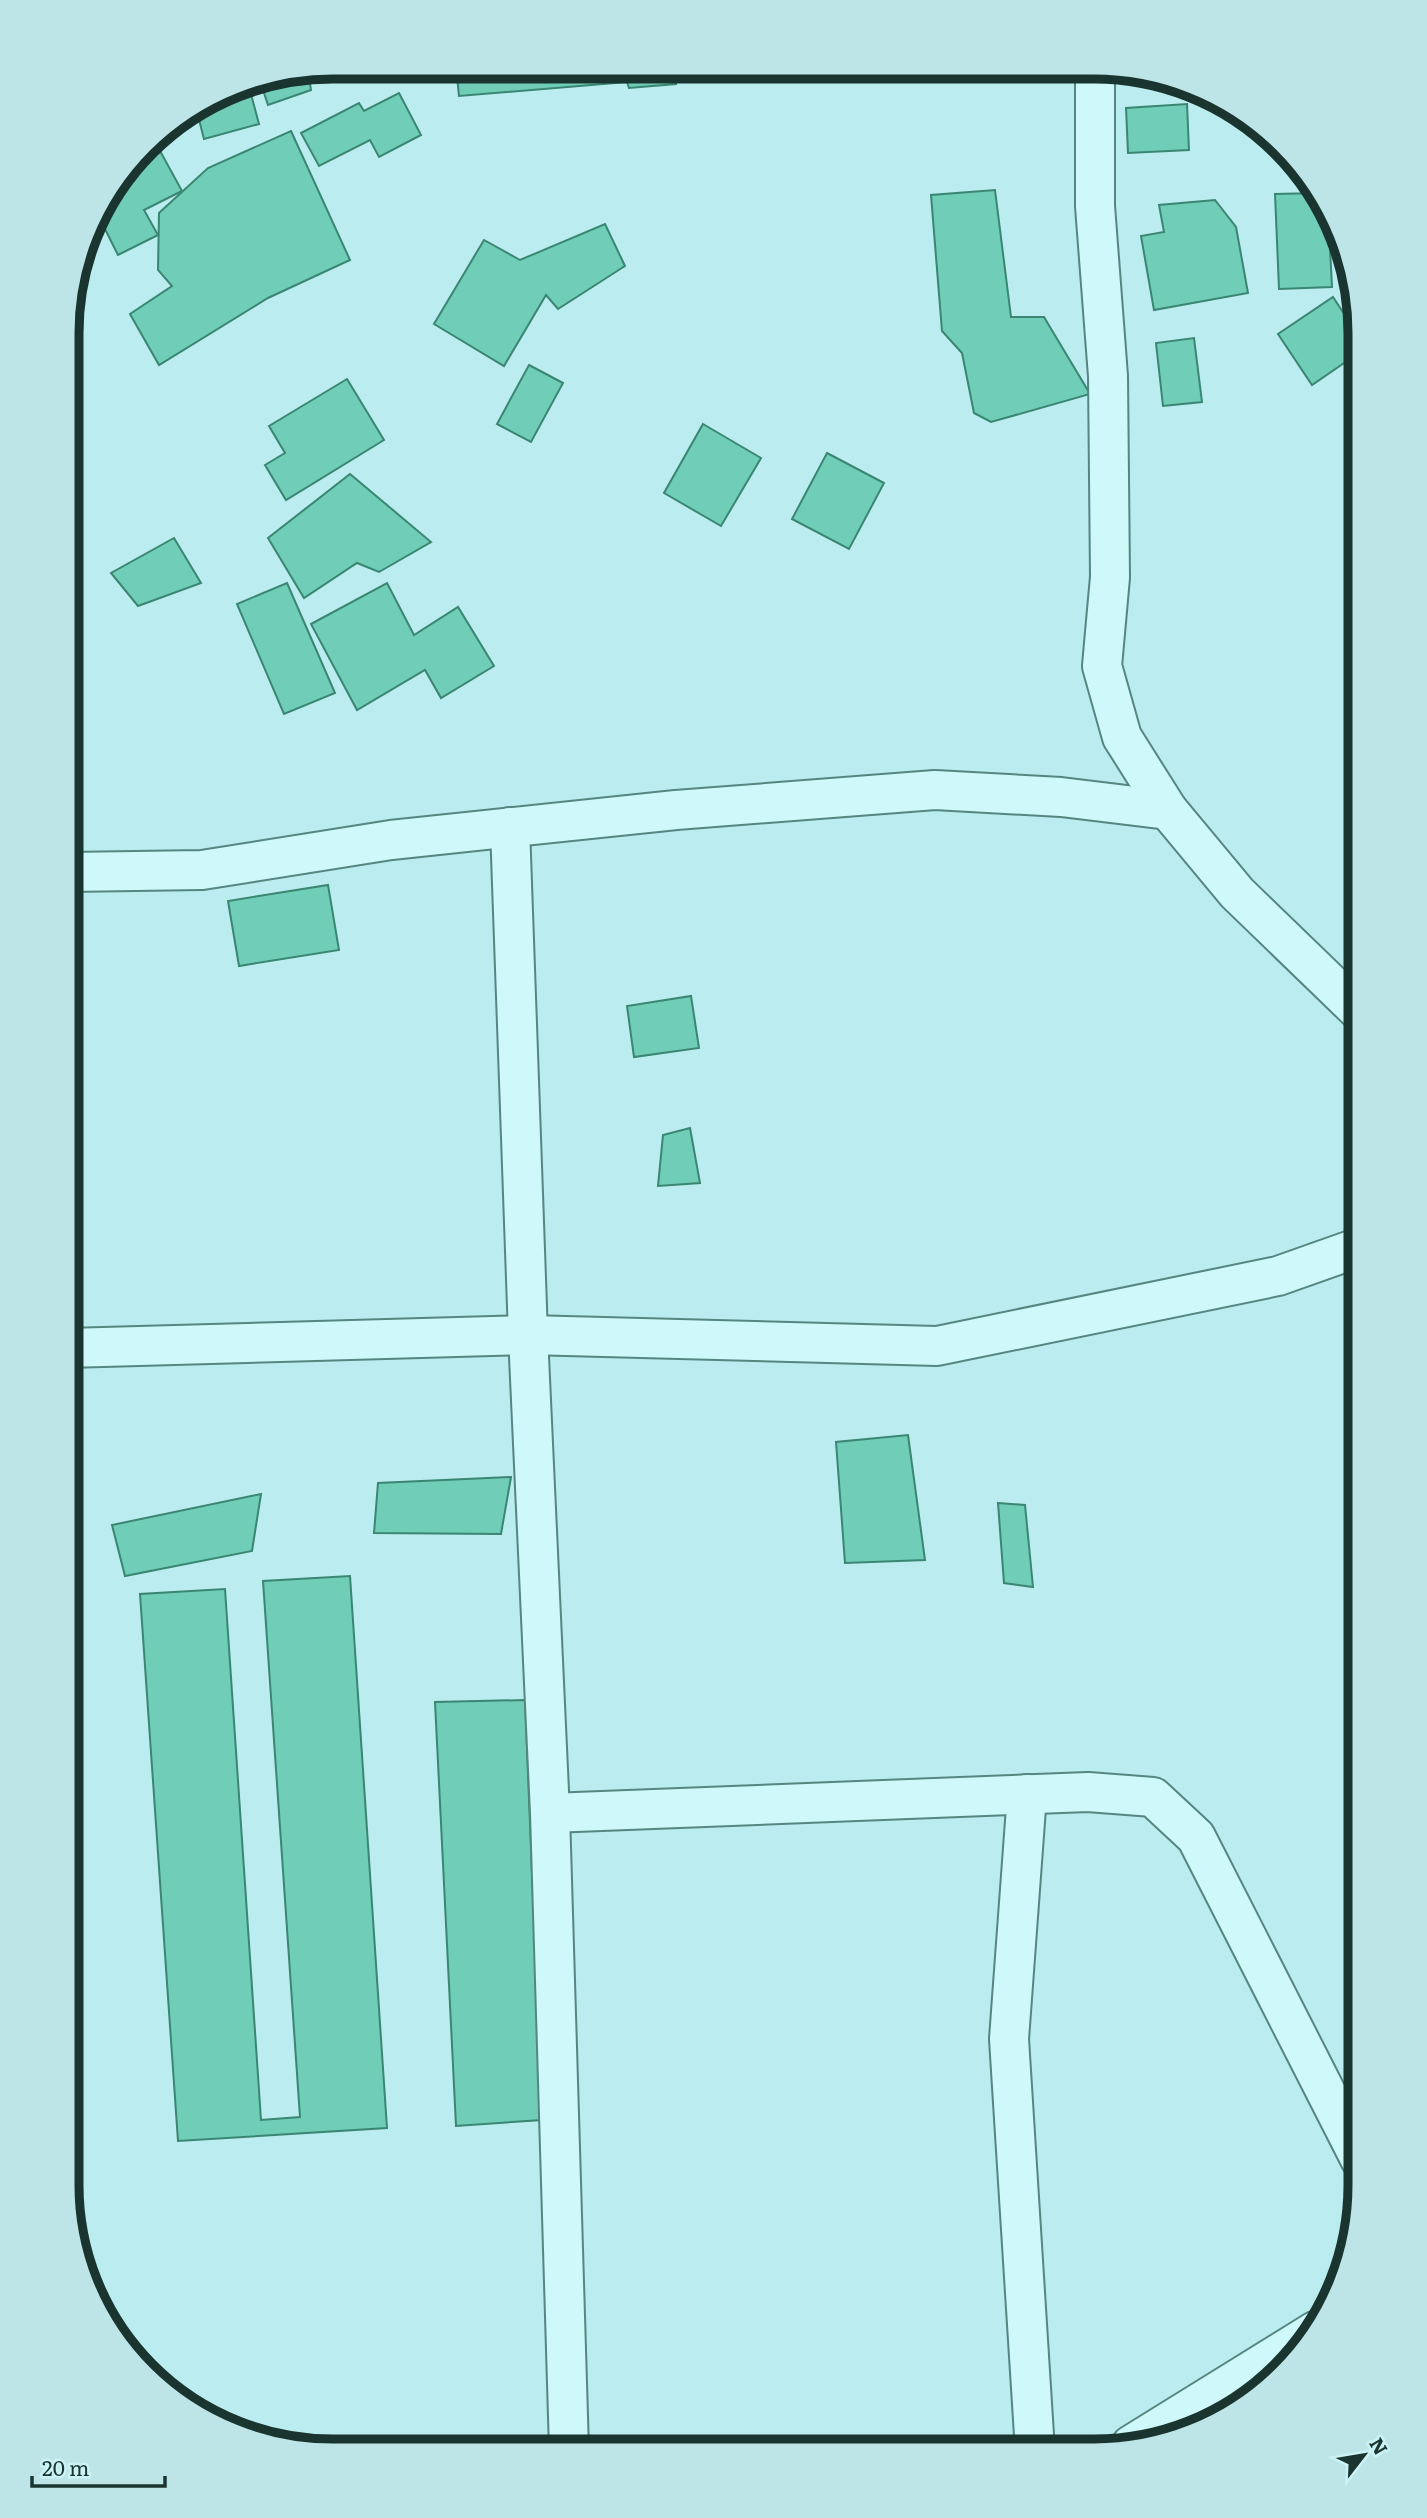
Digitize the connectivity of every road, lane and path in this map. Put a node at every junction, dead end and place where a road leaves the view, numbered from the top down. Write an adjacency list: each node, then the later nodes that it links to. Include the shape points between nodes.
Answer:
1 (1095, 79): 2 (street, via 1095,206 1108,403 1110,577 1102,666 1122,737)
2 (1168, 810): 3 (street, via 1061,797 935,790); 5 (street, via 1237,893)
3 (510, 827): 4 (street, via 391,840 202,870); 7 (street)
4 (79, 872)
5 (1348, 1000)
6 (1348, 1251): 7 (street, via 1278,1276 937,1346)
7 (528, 1335): 8 (street); 10 (street)
8 (79, 1348)
9 (1027, 1794): 10 (street); 11 (street, via 1153,1797 1196,1837); 15 (street, via 1009,2039)
10 (550, 1813): 14 (street)
11 (1348, 2135)
12 (1291, 2346): 13 (street)
13 (1151, 2433)
14 (569, 2439)
15 (1033, 2439)

